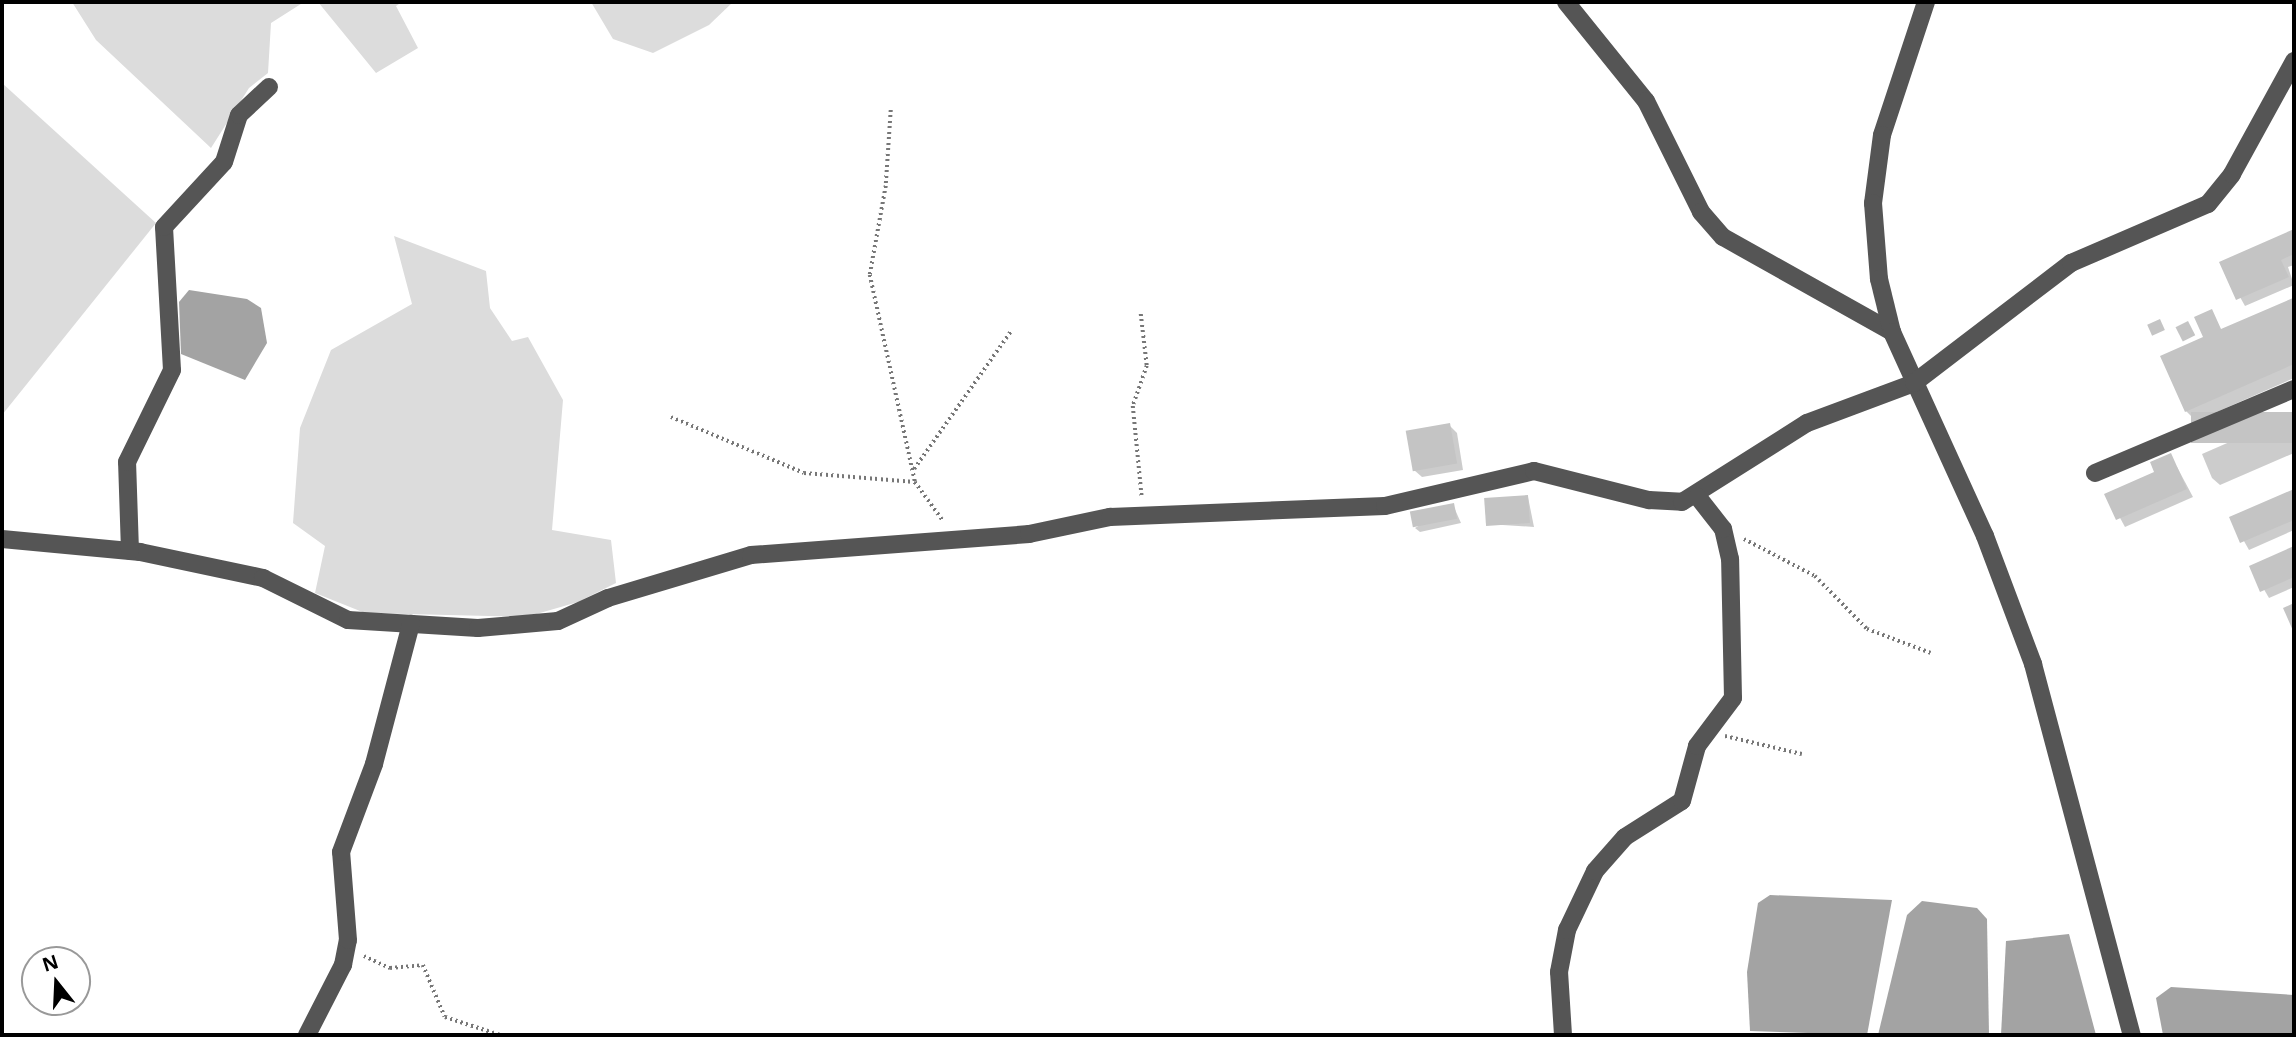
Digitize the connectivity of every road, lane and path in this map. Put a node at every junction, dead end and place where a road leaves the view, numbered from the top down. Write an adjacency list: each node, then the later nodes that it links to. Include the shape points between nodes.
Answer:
1 (1566, 2): 8 (street, via 1646,100 1701,212 1723,237)
2 (1926, 2): 8 (street, via 1887,111 1875,181 1874,243)
3 (2294, 61): 9 (street, via 2260,128 2208,204 2071,263)
4 (269, 87): 20 (street, via 239,114 224,162 164,227 172,370 127,462)
5 (891, 110): 12 (path, via 886,186 870,275)
6 (1141, 314): 16 (path, via 1147,366 1133,406)
7 (1011, 331): 12 (path)
8 (1892, 332): 9 (street)
9 (1914, 383): 15 (street, via 1807,423); 29 (street, via 1985,536 2033,664)
10 (2294, 389): 13 (street)
11 (671, 417): 14 (path, via 804,473)
12 (914, 469): 14 (path)
13 (2095, 473)
14 (915, 482): 19 (path)
15 (1698, 497): 16 (street, via 1649,500 1534,471 1385,506); 17 (street)
16 (1144, 515): 19 (street)
17 (1723, 530): 22 (path, via 1815,576 1867,629); 23 (street, via 1734,608 1732,698)
18 (2, 539): 20 (street)
19 (958, 541): 21 (street, via 751,555 534,626)
20 (130, 551): 21 (street, via 264,578 348,620)
21 (411, 624): 25 (street, via 374,764 341,852)
22 (1931, 653)
23 (1709, 732): 24 (path); 28 (street, via 1694,753 1682,801 1625,837 1595,871 1567,930 1559,972)
24 (1802, 754)
25 (348, 940): 26 (street, via 343,965); 27 (path, via 382,966 423,965 445,1017)
26 (307, 1035)
27 (500, 1035)
28 (1563, 1035)
29 (2132, 1035)

